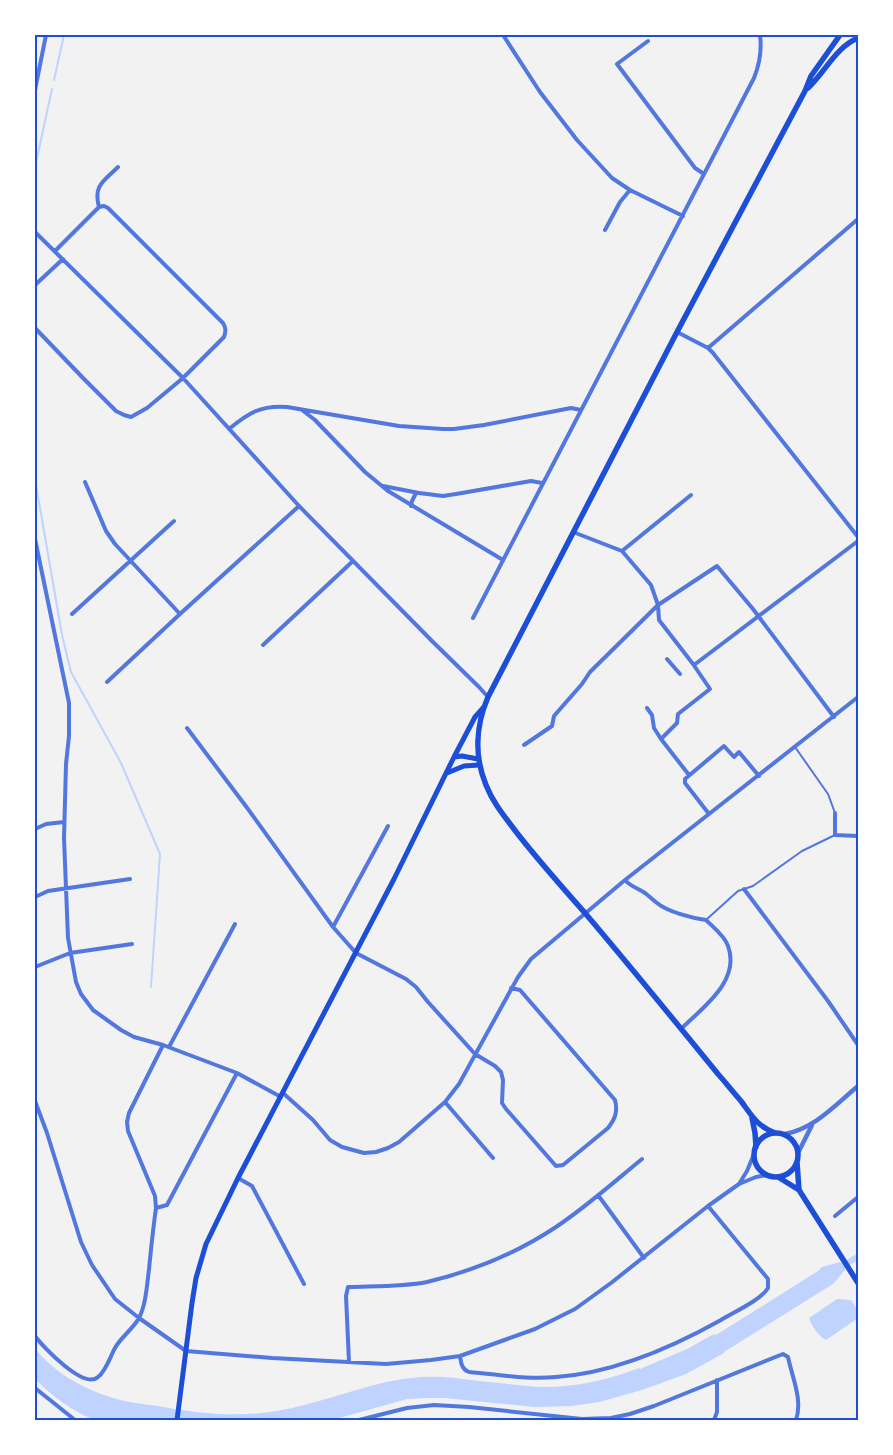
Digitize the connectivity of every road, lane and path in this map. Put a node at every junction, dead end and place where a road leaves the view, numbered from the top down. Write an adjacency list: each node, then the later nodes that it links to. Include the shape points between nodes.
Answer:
1 (46, 35): 7 (street)
2 (503, 35): 11 (street, via 540,92 577,140 612,178)
3 (760, 35): 10 (street, via 759,67)
4 (840, 35): 8 (main road, via 811,76)
5 (858, 38): 8 (main road, via 839,51)
6 (648, 41): 10 (street, via 617,64 694,168)
7 (35, 89)
8 (805, 91): 21 (main road)
9 (118, 167): 12 (street, via 97,188)
10 (704, 174): 13 (street)
11 (630, 190): 13 (street); 15 (street)
12 (99, 207): 17 (street); 23 (street, via 108,208 226,328 224,337)
13 (682, 216): 25 (street)
14 (858, 218): 22 (street)
15 (605, 230)
16 (35, 232): 17 (street)
17 (55, 251): 18 (street)
18 (63, 259): 19 (street); 23 (street)
19 (35, 285)
20 (35, 328): 23 (street, via 124,415 138,414)
21 (677, 332): 22 (street); 35 (main road)
22 (708, 348): 37 (street)
23 (182, 378): 26 (street)
24 (301, 409): 25 (street, via 399,426 443,429 484,425 571,408); 26 (street, via 275,406 255,410); 29 (street)
25 (581, 410): 28 (street)
26 (229, 429): 32 (street)
27 (84, 482): 39 (street, via 106,531)
28 (542, 483): 30 (street, via 531,481 443,496); 41 (street)
29 (381, 485): 30 (street); 33 (street)
30 (416, 493): 33 (street)
31 (690, 495): 38 (street)
32 (300, 506): 40 (street); 44 (street)
33 (411, 506): 41 (street)
34 (174, 521): 39 (street)
35 (573, 532): 38 (street); 55 (main road)
36 (35, 539): 71 (street, via 69,703)
37 (858, 539): 46 (street)
38 (622, 551): 42 (street, via 651,585)
39 (131, 560): 43 (street); 44 (street)
40 (353, 560): 47 (street); 55 (street)
41 (503, 560): 45 (street)
42 (658, 605): 46 (street, via 717,566); 49 (street, via 659,620); 62 (street, via 590,672 554,716 552,726)
43 (72, 614)
44 (180, 614): 52 (street)
45 (473, 618)
46 (758, 618): 49 (street); 59 (street)
47 (263, 645)
48 (667, 659): 51 (street)
49 (694, 665): 50 (street); 53 (street)
50 (688, 669)
51 (680, 674)
52 (107, 682)
53 (710, 689): 54 (street); 61 (street, via 678,714 677,723)
54 (714, 694)
55 (488, 697): 57 (main road)
56 (858, 697): 59 (street)
57 (483, 708): 64 (main road); 65 (main road)
58 (648, 708): 61 (street)
59 (834, 717): 63 (street)
60 (187, 728): 84 (street)
61 (661, 739): 67 (street)
62 (524, 745)
63 (795, 747): 68 (street); 69 (lane, via 828,794)
64 (454, 757): 65 (main road, via 462,756); 66 (main road)
65 (479, 762): 66 (main road); 81 (main road, via 496,807)
66 (446, 773): 87 (main road)
67 (689, 775): 68 (street, via 724,746 734,756 739,752); 70 (street, via 685,783)
68 (759, 776): 70 (street)
69 (835, 813): 74 (street)
70 (709, 814): 77 (street)
71 (64, 822): 73 (street); 78 (street)
72 (388, 826): 84 (street)
73 (35, 829)
74 (835, 834): 75 (street); 79 (lane, via 810,846)
75 (858, 836)
76 (130, 879): 78 (street)
77 (625, 880): 81 (street); 82 (street, via 665,908)
78 (66, 888): 80 (street, via 48,891); 86 (street)
79 (744, 889): 82 (lane); 91 (street)
80 (35, 898)
81 (585, 913): 89 (street, via 530,959); 90 (main road)
82 (706, 920): 90 (street, via 728,945 731,960 727,979)
83 (234, 924): 93 (street)
84 (333, 927): 87 (street)
85 (132, 944): 86 (street)
86 (70, 953): 88 (street); 92 (street, via 76,982 93,1010 134,1037)
87 (356, 953): 94 (street, via 416,987); 97 (main road)
88 (35, 967)
89 (512, 988): 94 (street); 94 (street, via 520,990 615,1100 617,1108 613,1122 563,1165 556,1166 502,1103 501,1072)
90 (682, 1029): 100 (main road)
91 (858, 1045)
92 (163, 1046): 93 (street); 118 (street, via 127,1122 155,1196)
93 (168, 1047): 95 (street)
94 (476, 1054): 99 (street)
95 (237, 1073): 97 (street); 118 (street, via 167,1205)
96 (858, 1086): 101 (street)
97 (282, 1095): 99 (street, via 313,1120 330,1140 364,1153 376,1152 399,1142); 112 (main road)
98 (35, 1101): 123 (street, via 86,1255 115,1299)
99 (444, 1102): 107 (street)
100 (752, 1118): 102 (main road); 104 (main road)
101 (813, 1124): 103 (street); 105 (street)
102 (775, 1133): 103 (main road); 104 (main road, via 763,1137)
103 (784, 1134): 105 (main road, via 794,1142)
104 (756, 1147): 106 (main road)
105 (798, 1153): 109 (main road)
106 (754, 1154): 110 (main road, via 757,1165); 113 (street)
107 (493, 1158)
108 (642, 1158): 115 (street)
109 (797, 1161): 111 (main road, via 788,1174); 114 (main road)
110 (767, 1175): 111 (main road); 113 (street)
111 (778, 1177): 114 (main road)
112 (238, 1178): 122 (street, via 252,1186); 125 (main road, via 200,1262)
113 (739, 1184): 117 (street)
114 (798, 1190): 121 (main road)
115 (598, 1195): 120 (street); 127 (street, via 548,1232 488,1263 426,1282 348,1287)
116 (858, 1198): 119 (street)
117 (708, 1206): 120 (street); 126 (street, via 768,1279 766,1291 742,1308 650,1354 588,1374 543,1378 469,1372 462,1366)
118 (156, 1208): 123 (street, via 147,1284)
119 (835, 1216)
120 (644, 1258): 126 (street, via 567,1313 535,1329)
121 (858, 1283)
122 (304, 1284)
123 (139, 1318): 124 (street, via 118,1342 103,1372 94,1380 86,1379 65,1366); 125 (street)
124 (35, 1336)
125 (186, 1350): 127 (street); 132 (main road)
126 (460, 1356): 127 (street, via 386,1364)
127 (348, 1362)
128 (717, 1380): 130 (street, via 654,1406); 134 (street, via 718,1412); 135 (street, via 781,1354 786,1356 798,1402)
129 (35, 1388): 131 (street)
130 (611, 1419): 133 (street, via 434,1406 407,1408)
131 (75, 1420)
132 (177, 1420)
133 (359, 1420)
134 (714, 1420)
135 (796, 1420)

